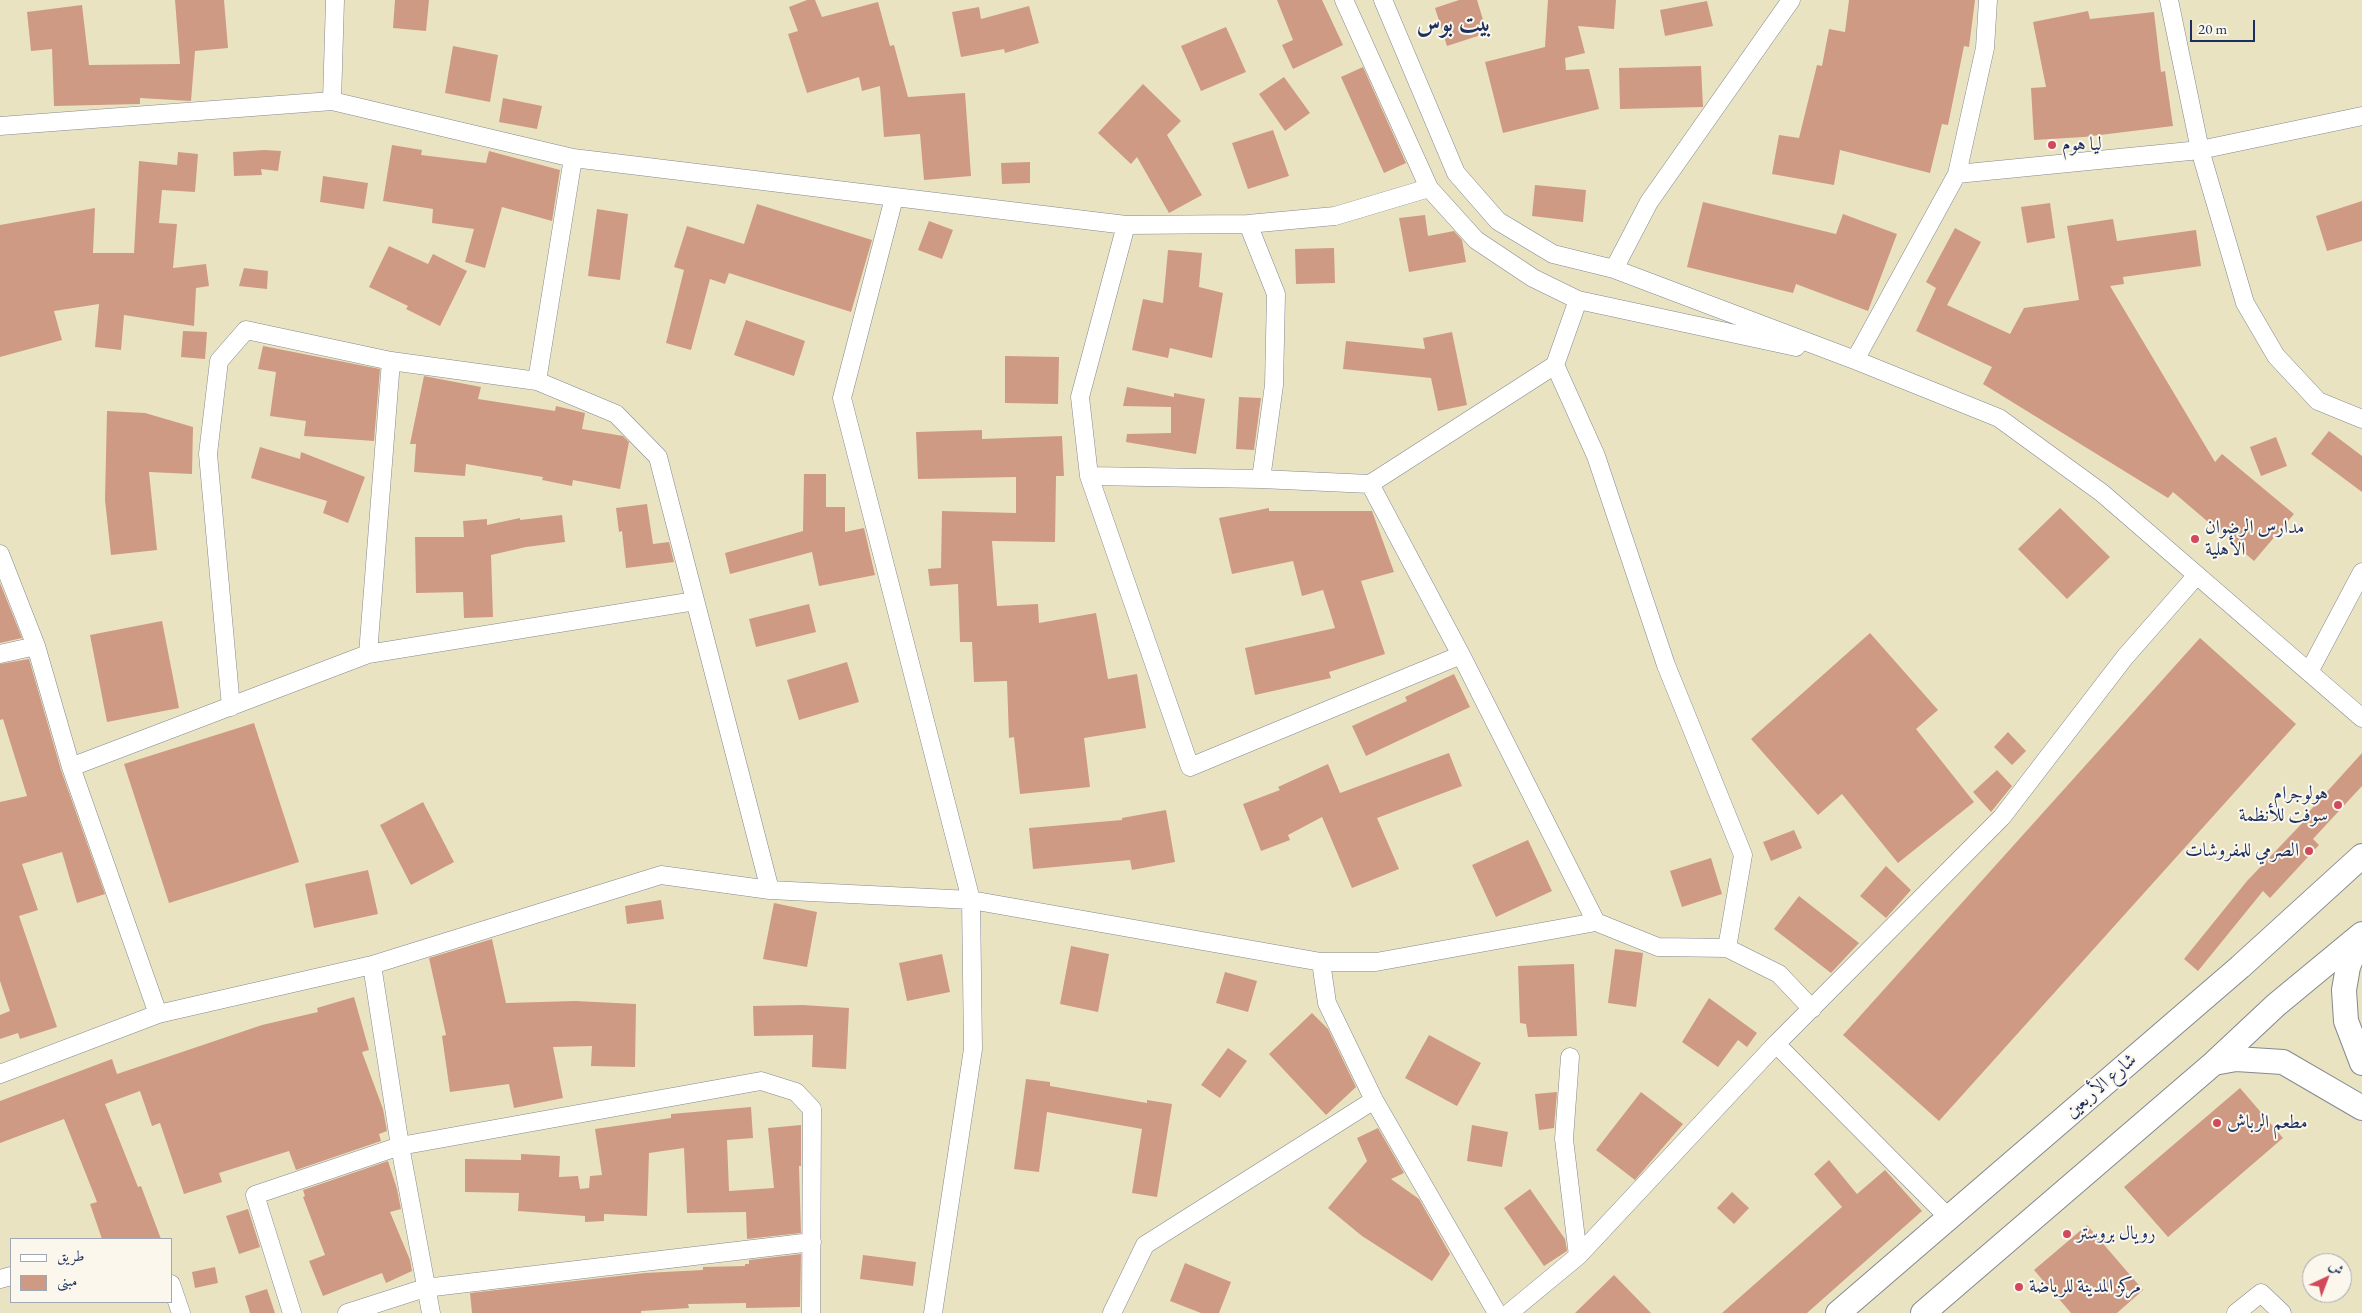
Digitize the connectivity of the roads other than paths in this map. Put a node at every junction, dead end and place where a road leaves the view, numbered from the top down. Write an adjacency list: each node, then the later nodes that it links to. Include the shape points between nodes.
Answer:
1 (335, 0): 7 (street)
2 (1344, 0): 13 (street)
3 (1383, 0): 17 (street, via 1456,173 1498,221 1553,254)
4 (1791, 0): 17 (street, via 1649,202)
5 (1988, 0): 12 (street, via 1985,48)
6 (2169, 0): 10 (street)
7 (332, 101): 9 (street); 11 (street)
8 (2362, 116): 10 (street)
9 (0, 126)
10 (2200, 150): 12 (street); 23 (street, via 2245,303 2276,356 2318,401)
11 (573, 158): 14 (street); 22 (street)
12 (1957, 174): 19 (street)
13 (1429, 188): 15 (street, via 1335,216); 18 (street, via 1476,240 1533,278)
14 (894, 198): 16 (street); 41 (street, via 842,398)
15 (1248, 224): 16 (street); 25 (street, via 1276,294 1274,385)
16 (1126, 225): 24 (street, via 1080,397)
17 (1614, 270): 19 (street)
18 (1578, 300): 19 (street); 21 (street)
19 (1855, 360): 29 (street, via 1999,418 2102,493)
20 (391, 361): 22 (street); 33 (street); 36 (street, via 246,330 219,361 208,454)
21 (1555, 365): 26 (street); 44 (street, via 1596,456 1666,665 1743,855)
22 (537, 381): 30 (street, via 616,414 658,457)
23 (2362, 419)
24 (1089, 476): 25 (street); 34 (street, via 1190,767)
25 (1261, 479): 26 (street)
26 (1370, 484): 34 (street)
27 (0, 554): 31 (street)
28 (2362, 572): 35 (street)
29 (2197, 575): 35 (street); 47 (street, via 2125,657 2002,817)
30 (695, 601): 33 (street); 40 (street)
31 (36, 646): 32 (street); 38 (street)
32 (0, 654)
33 (368, 654): 36 (street)
34 (1461, 655): 42 (street)
35 (2310, 672): 37 (street)
36 (231, 707): 38 (street)
37 (2362, 718)
38 (71, 767): 48 (street)
39 (2362, 856): 57 (main road, شارع الأربعين, via 2240,967)
40 (770, 890): 41 (street); 46 (street, via 661,876)
41 (971, 900): 45 (street); 67 (street, via 973,1049)
42 (1596, 922): 44 (street, via 1658,947); 45 (street, via 1376,962)
43 (2360, 935): 51 (main road, via 2276,1005); 52 (main road, via 2348,967 2344,990 2346,1021)
44 (1727, 948): 47 (street, via 1780,974)
45 (1321, 962): 54 (street, via 1328,1003)
46 (372, 965): 48 (street); 56 (street)
47 (1812, 1009): 49 (street)
48 (158, 1014): 53 (street)
49 (1776, 1044): 57 (street); 59 (street)
50 (1570, 1057): 59 (street, via 1564,1139)
51 (2214, 1063): 55 (main road, via 2236,1059 2282,1062); 72 (main road)
52 (2362, 1063)
53 (0, 1074)
54 (1374, 1100): 68 (street, via 1145,1245); 69 (street)
55 (2362, 1108)
56 (400, 1146): 58 (street, via 761,1081 796,1092 812,1108); 61 (street); 63 (street, via 255,1195)
57 (1948, 1217): 71 (main road, شارع الأربعين)
58 (812, 1242): 61 (street); 66 (street)
59 (1578, 1256): 70 (street)
60 (172, 1287): 62 (street)
61 (425, 1288): 64 (street); 65 (street)
62 (182, 1313)
63 (292, 1313)
64 (347, 1313)
65 (431, 1313)
66 (811, 1313)
67 (933, 1313)
68 (1112, 1313)
69 (1497, 1313)
70 (1509, 1313)
71 (1838, 1313)
72 (1923, 1313)
73 (2236, 1313): 74 (street, via 2260,1293)
74 (2282, 1313)

